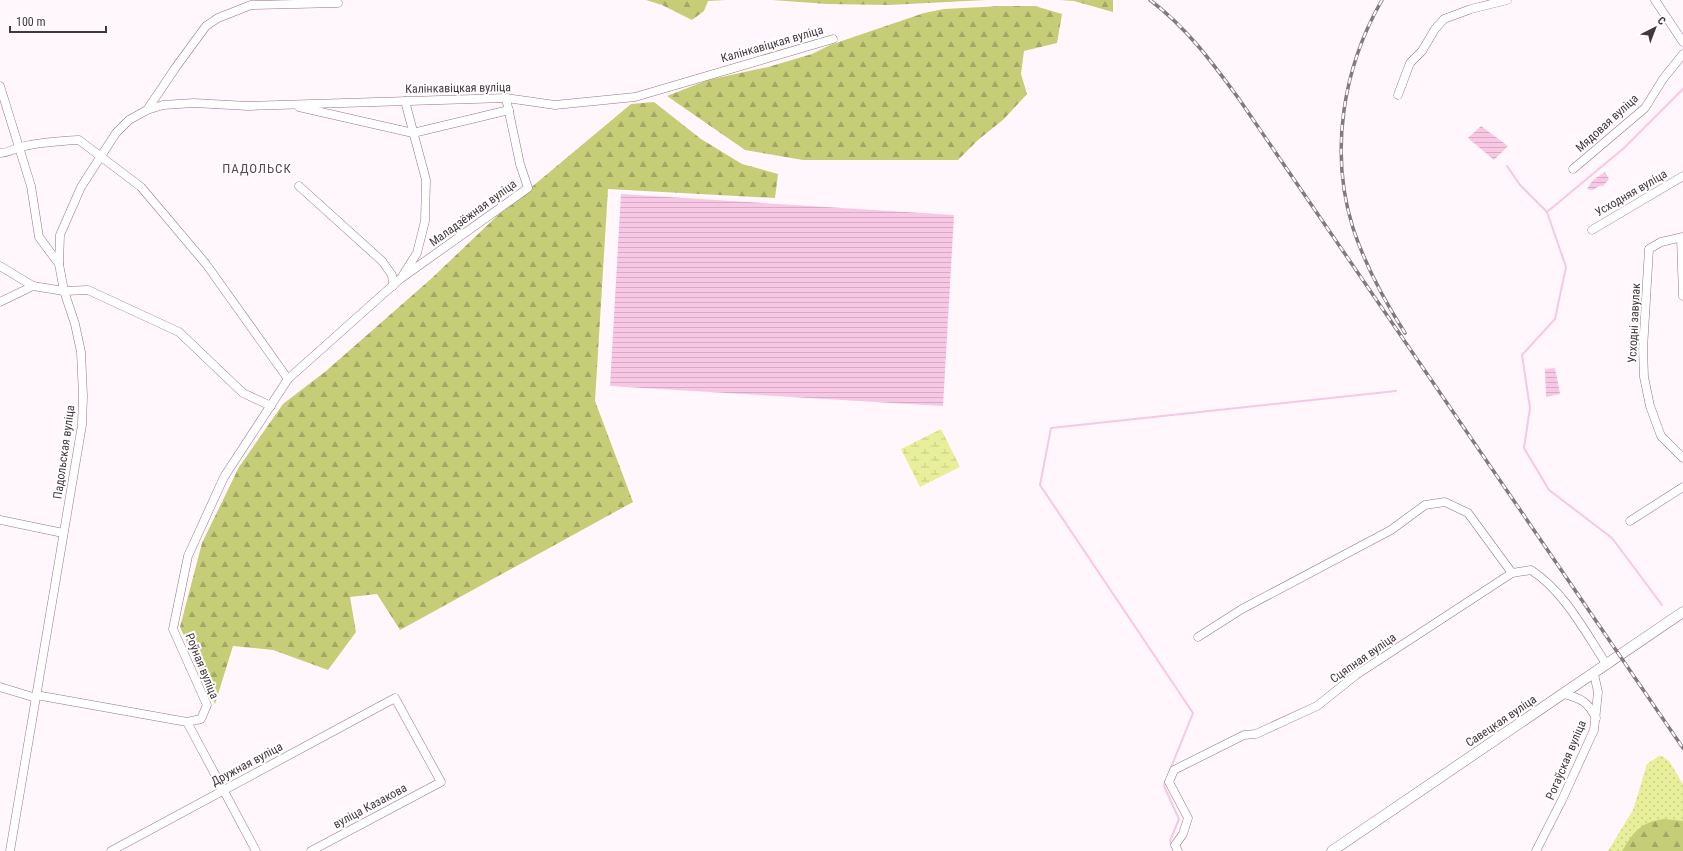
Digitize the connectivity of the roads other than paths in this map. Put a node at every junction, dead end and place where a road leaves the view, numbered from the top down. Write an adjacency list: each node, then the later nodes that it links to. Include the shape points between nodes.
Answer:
1 (1507, 0): 8 (street, via 1444,19 1410,64)
2 (1655, 0): 5 (street)
3 (338, 3): 12 (street, Калінкавіцкая вуліца, via 251,5 218,18 206,26)
4 (833, 39): 9 (street, Калінкавіцкая вуліца, via 635,96 555,105)
5 (1683, 42)
6 (1683, 54): 18 (street, Мядовая вуліца, via 1645,108)
7 (0, 86): 15 (street)
8 (1398, 95)
9 (506, 98): 10 (street, Калінкавіцкая вуліца); 13 (street)
10 (405, 101): 11 (street, Калінкавіцкая вуліца); 14 (street)
11 (286, 104): 12 (street, Калінкавіцкая вуліца, via 248,106 194,103 163,105); 14 (street)
12 (147, 110): 17 (street, Калінкавіцкая вуліца, via 129,120 116,133)
13 (509, 110): 14 (street); 25 (street, Маладзёжная вуліца, via 520,164 528,188)
14 (413, 133): 25 (street, via 426,180 425,221 417,253)
15 (20, 147): 16 (street); 17 (street, via 79,140); 23 (street, Падольская вуліца, via 39,237)
16 (0, 153)
17 (100, 157): 23 (street, Калінкавіцкая вуліца, via 81,187 60,235); 31 (street, via 141,187 206,264)
18 (1573, 169)
19 (1683, 176): 21 (street, Усходняя вуліца)
20 (299, 186): 27 (street, via 382,261 392,275)
21 (1592, 230)
22 (1682, 237): 29 (street); 33 (street, Усходні завулак, via 1661,242 1650,249 1643,349 1644,377 1650,406 1661,436)
23 (59, 264): 28 (street, Падольская вуліца)
24 (0, 266): 26 (street)
25 (400, 280): 27 (street, Маладзёжная вуліца)
26 (33, 286): 28 (street); 30 (street)
27 (392, 286): 31 (street, Маладзёжная вуліца)
28 (64, 291): 32 (street, via 88,290 179,332 243,393); 37 (street, Падольская вуліца, via 75,324 83,396 82,425)
29 (1683, 296)
30 (0, 302)
31 (288, 379): 32 (street, Маладзёжная вуліца)
32 (271, 406): 47 (street, Роўная вуліца, via 224,477 188,556 173,629 207,705 201,719)
33 (1683, 458)
34 (1683, 487): 36 (street)
35 (0, 520): 37 (street)
36 (1630, 521)
37 (63, 533): 45 (street, Падольская вуліца)
38 (1512, 573): 40 (street, via 1468,513 1445,502 1425,505 1391,530 1242,609); 41 (street, Сцяпная вуліца, via 1531,570 1544,578 1564,600); 54 (street, Сцяпная вуліца, via 1356,675 1317,706 1256,734 1244,735 1174,770 1169,782 1188,818 1183,834 1175,846)
39 (1683, 612): 41 (main road, Савецкая вуліца)
40 (1198, 638)
41 (1607, 665): 42 (main road, Савецкая вуліца)
42 (1594, 674): 44 (main road, Савецкая вуліца); 46 (street, Рогаўская вуліца, via 1598,692)
43 (0, 688): 45 (street)
44 (1564, 694): 46 (street, via 1579,698 1591,707); 55 (main road, Савецкая вуліца)
45 (36, 697): 47 (street); 50 (street, Падольская вуліца)
46 (1596, 718): 56 (street, Рогаўская вуліца, via 1594,730)
47 (187, 722): 49 (street)
48 (441, 782): 49 (street, Дружная вуліца, via 395,698); 53 (street, вуліца Казакова)
49 (222, 791): 51 (street, Дружная вуліца); 52 (street)
50 (10, 851)
51 (111, 851)
52 (256, 851)
53 (311, 851)
54 (1178, 851)
55 (1332, 851)
56 (1536, 851)

